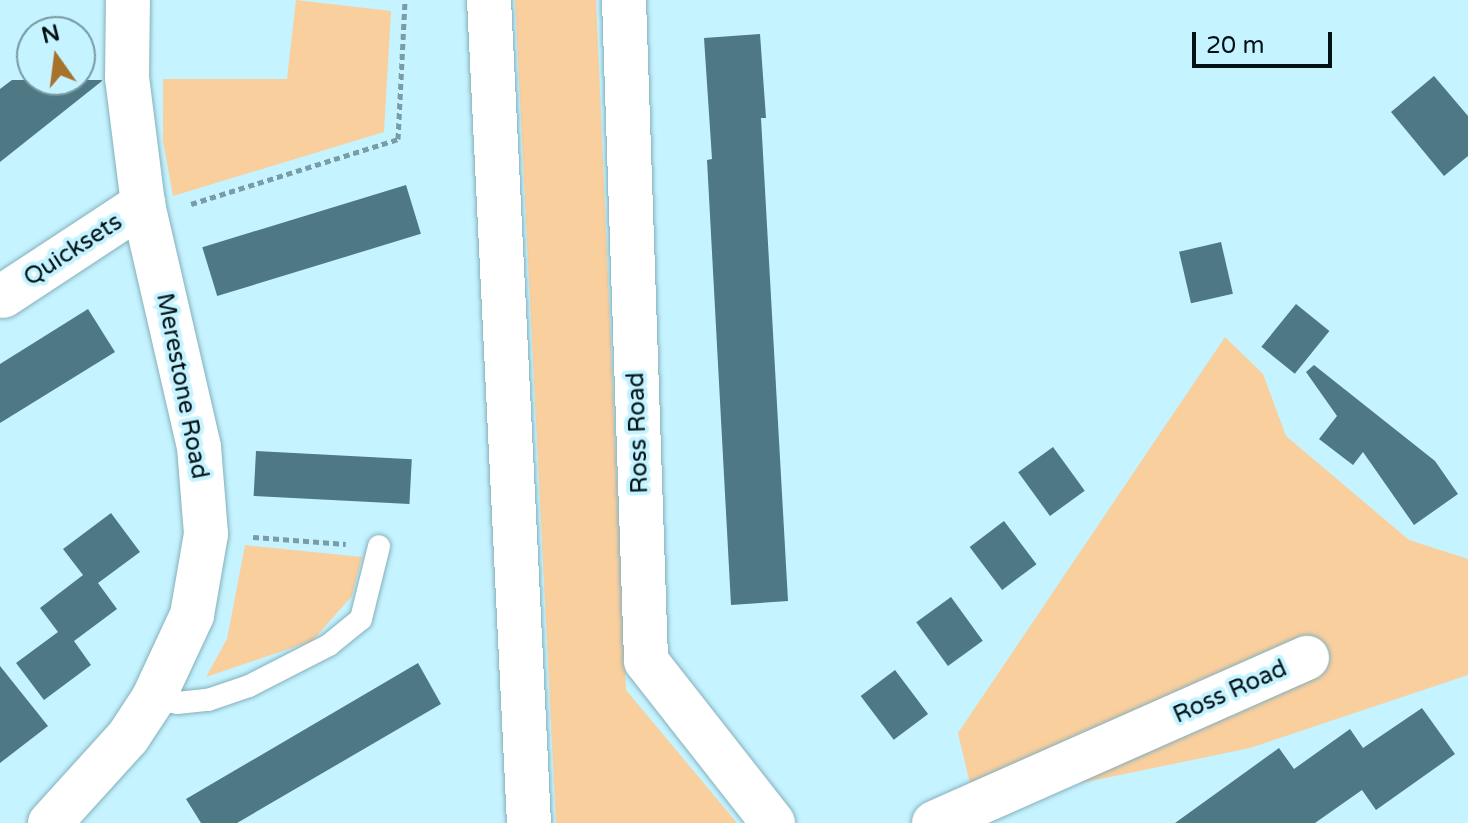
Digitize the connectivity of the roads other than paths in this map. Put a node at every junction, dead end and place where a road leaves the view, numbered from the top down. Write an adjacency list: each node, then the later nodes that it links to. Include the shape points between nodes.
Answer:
1 (128, 0): 4 (main road, Merestone Road, via 127,78)
2 (489, 0): 10 (main road)
3 (624, 0): 11 (main road, Ross Road, via 646,661)
4 (143, 204): 5 (main road, Quicksets); 8 (main road, Merestone Road, via 199,447 206,534 192,615)
5 (3, 296)
6 (379, 546): 8 (lane, via 361,619 329,645 249,686 208,700)
7 (1307, 658): 12 (main road, Ross Road)
8 (153, 699): 9 (main road, Merestone Road, via 128,737)
9 (50, 823)
10 (529, 823)
11 (773, 823)
12 (934, 823)

